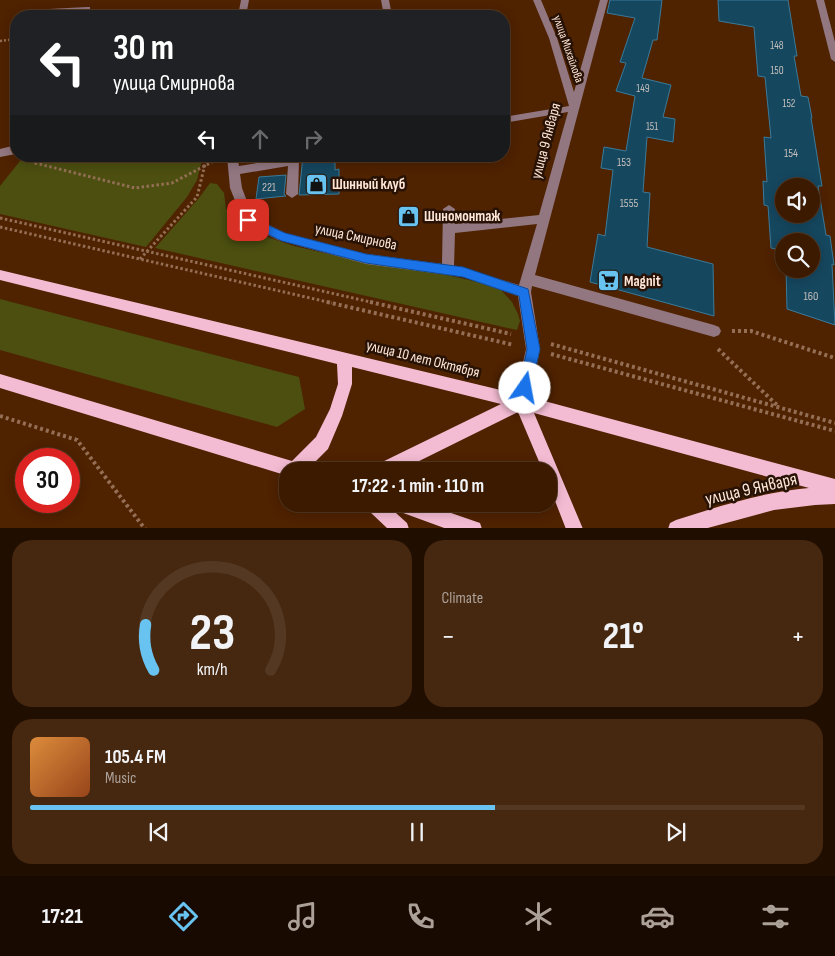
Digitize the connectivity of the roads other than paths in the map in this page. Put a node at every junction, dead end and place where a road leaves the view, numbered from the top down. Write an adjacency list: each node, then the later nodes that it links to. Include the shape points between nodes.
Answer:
1 (537, 0): 5 (street, улица Михайлова, via 553,38)
2 (604, 0): 5 (street, улица 9 Января)
3 (820, 0): 4 (street)
4 (835, 60)
5 (574, 108): 6 (street); 13 (street, улица 9 Января)
6 (510, 119)
7 (233, 162): 10 (street, улица Смирнова)
8 (288, 162): 10 (street)
9 (294, 162): 11 (street)
10 (234, 171): 15 (street, улица Смирнова, via 236,188 248,220 282,237 366,259)
11 (292, 194)
12 (449, 209): 14 (street)
13 (544, 219): 14 (street); 17 (street, улица 9 Января)
14 (449, 229): 15 (street)
15 (448, 270): 17 (street, улица Смирнова)
16 (0, 275): 19 (main road, улица 10 лет Октября)
17 (526, 286): 18 (street, улица Смирнова); 21 (street, via 533,344)
18 (714, 331)
19 (344, 360): 21 (main road, улица 10 лет Октября); 22 (main road, via 345,384 337,411 322,443)
20 (0, 380): 24 (main road)
21 (522, 402): 23 (main road); 25 (main road, улица 10 лет Октября); 31 (main road)
22 (305, 462)
23 (400, 462)
24 (279, 465)
25 (835, 487)
26 (835, 496): 32 (main road, улица 9 Января, via 789,497)
27 (383, 512): 29 (main road)
28 (425, 512): 30 (main road)
29 (401, 528)
30 (474, 528)
31 (575, 528)
32 (676, 528)

